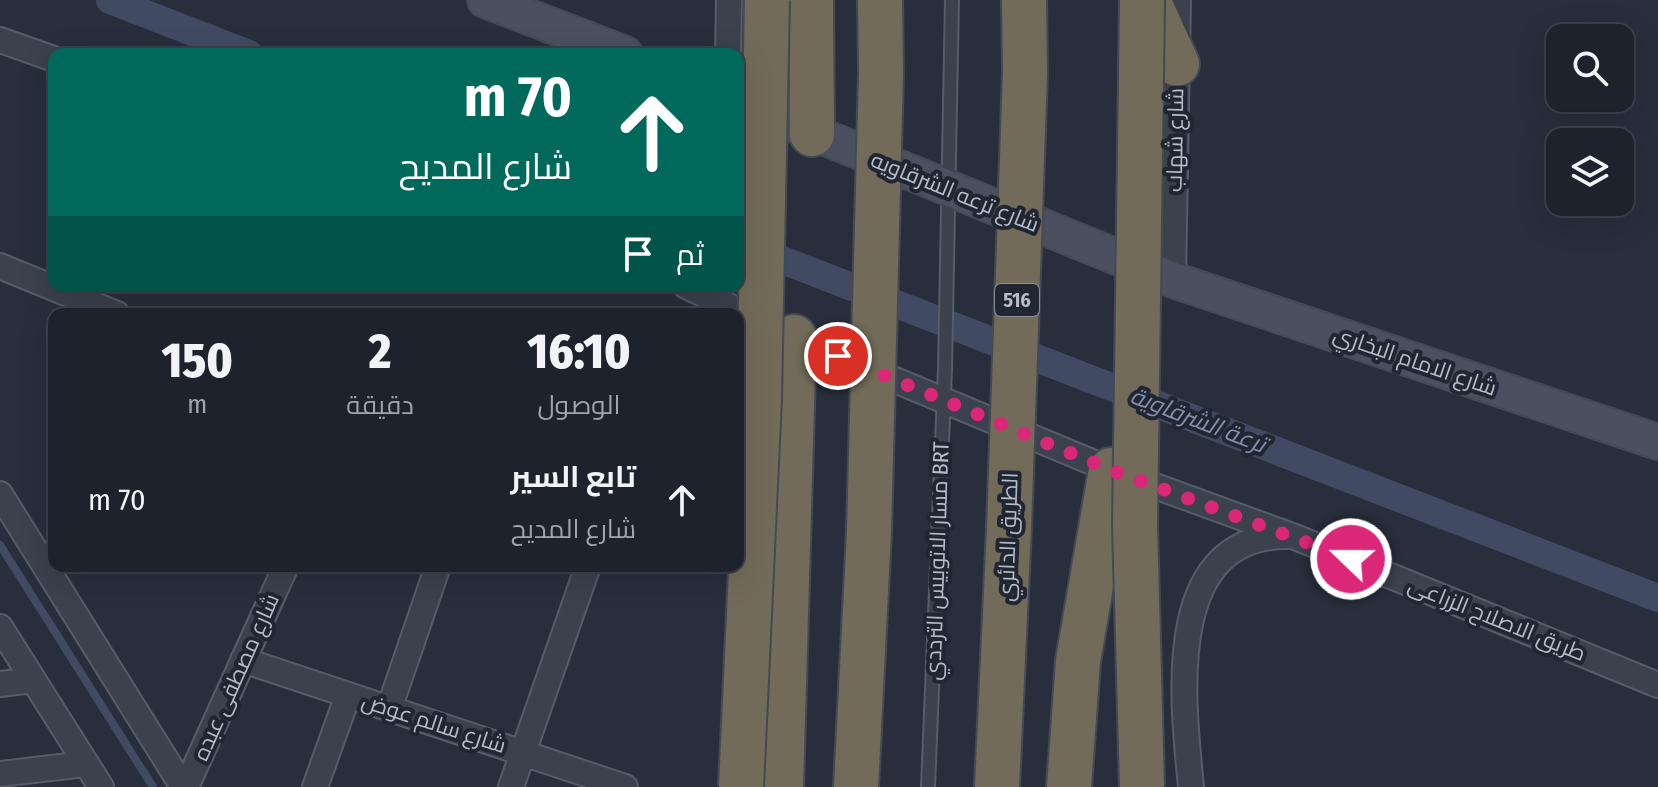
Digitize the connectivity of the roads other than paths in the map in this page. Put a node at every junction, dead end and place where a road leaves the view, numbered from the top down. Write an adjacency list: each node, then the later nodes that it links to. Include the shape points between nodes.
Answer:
1 (485, 0): 12 (street)
2 (729, 0): 13 (street)
3 (767, 0): 51 (highway, bridge, via 759,398)
4 (811, 0): 17 (highway)
5 (880, 0): 53 (highway, bridge, via 869,532)
6 (952, 0): 54 (lane, مسار الاتوبيس الترددي BRT, via 945,369)
7 (1024, 0): 55 (highway, الطريق الدائري / 516, bridge)
8 (1142, 0): 57 (highway, bridge, via 1135,539)
9 (1148, 0): 15 (highway)
10 (1178, 0): 15 (street, شارع شهاب)
11 (0, 40): 14 (street)
12 (609, 48)
13 (728, 48)
14 (48, 57)
15 (1177, 64): 19 (street, شارع شهاب)
16 (744, 105): 17 (street, شارع ترعه الشرقاويه)
17 (812, 134): 19 (street, شارع ترعه الشرقاويه)
18 (2, 271): 20 (street)
19 (1173, 280): 27 (street, شارع الامام البخاري)
20 (48, 288)
21 (58, 292): 23 (street)
22 (699, 292): 24 (street, طريق الاصلاح الزراعى)
23 (101, 308)
24 (733, 308)
25 (744, 313): 26 (street, طريق الاصلاح الزراعى)
26 (794, 337): 28 (street, طريق الاصلاح الزراعى); 52 (highway)
27 (1658, 442)
28 (1111, 470): 30 (street, طريق الاصلاح الزراعى); 56 (highway, via 1078,661)
29 (0, 494): 31 (street)
30 (1295, 537): 40 (street, طريق الاصلاح الزراعى); 58 (street, via 1254,540 1236,549 1219,562 1198,594 1184,698)
31 (48, 570)
32 (49, 572): 47 (street)
33 (283, 572): 37 (street, شارع مصطفى عبده)
34 (436, 572): 42 (street)
35 (586, 572): 43 (street)
36 (0, 627): 38 (street)
37 (243, 660): 41 (street, شارع سالم عوض); 47 (street, شارع مصطفى عبده)
38 (33, 680): 39 (street); 44 (street)
39 (0, 684)
40 (1658, 685)
41 (348, 695): 42 (street, شارع سالم عوض); 48 (street)
42 (389, 709): 43 (street, شارع سالم عوض)
43 (522, 752): 49 (street); 50 (street, شارع سالم عوض)
44 (85, 764): 45 (street); 46 (street)
45 (0, 774)
46 (101, 787)
47 (185, 787)
48 (315, 787)
49 (511, 787)
50 (625, 787)
51 (741, 787)
52 (781, 787)
53 (856, 787)
54 (928, 787)
55 (997, 787)
56 (1069, 787)
57 (1142, 787)
58 (1191, 787)

